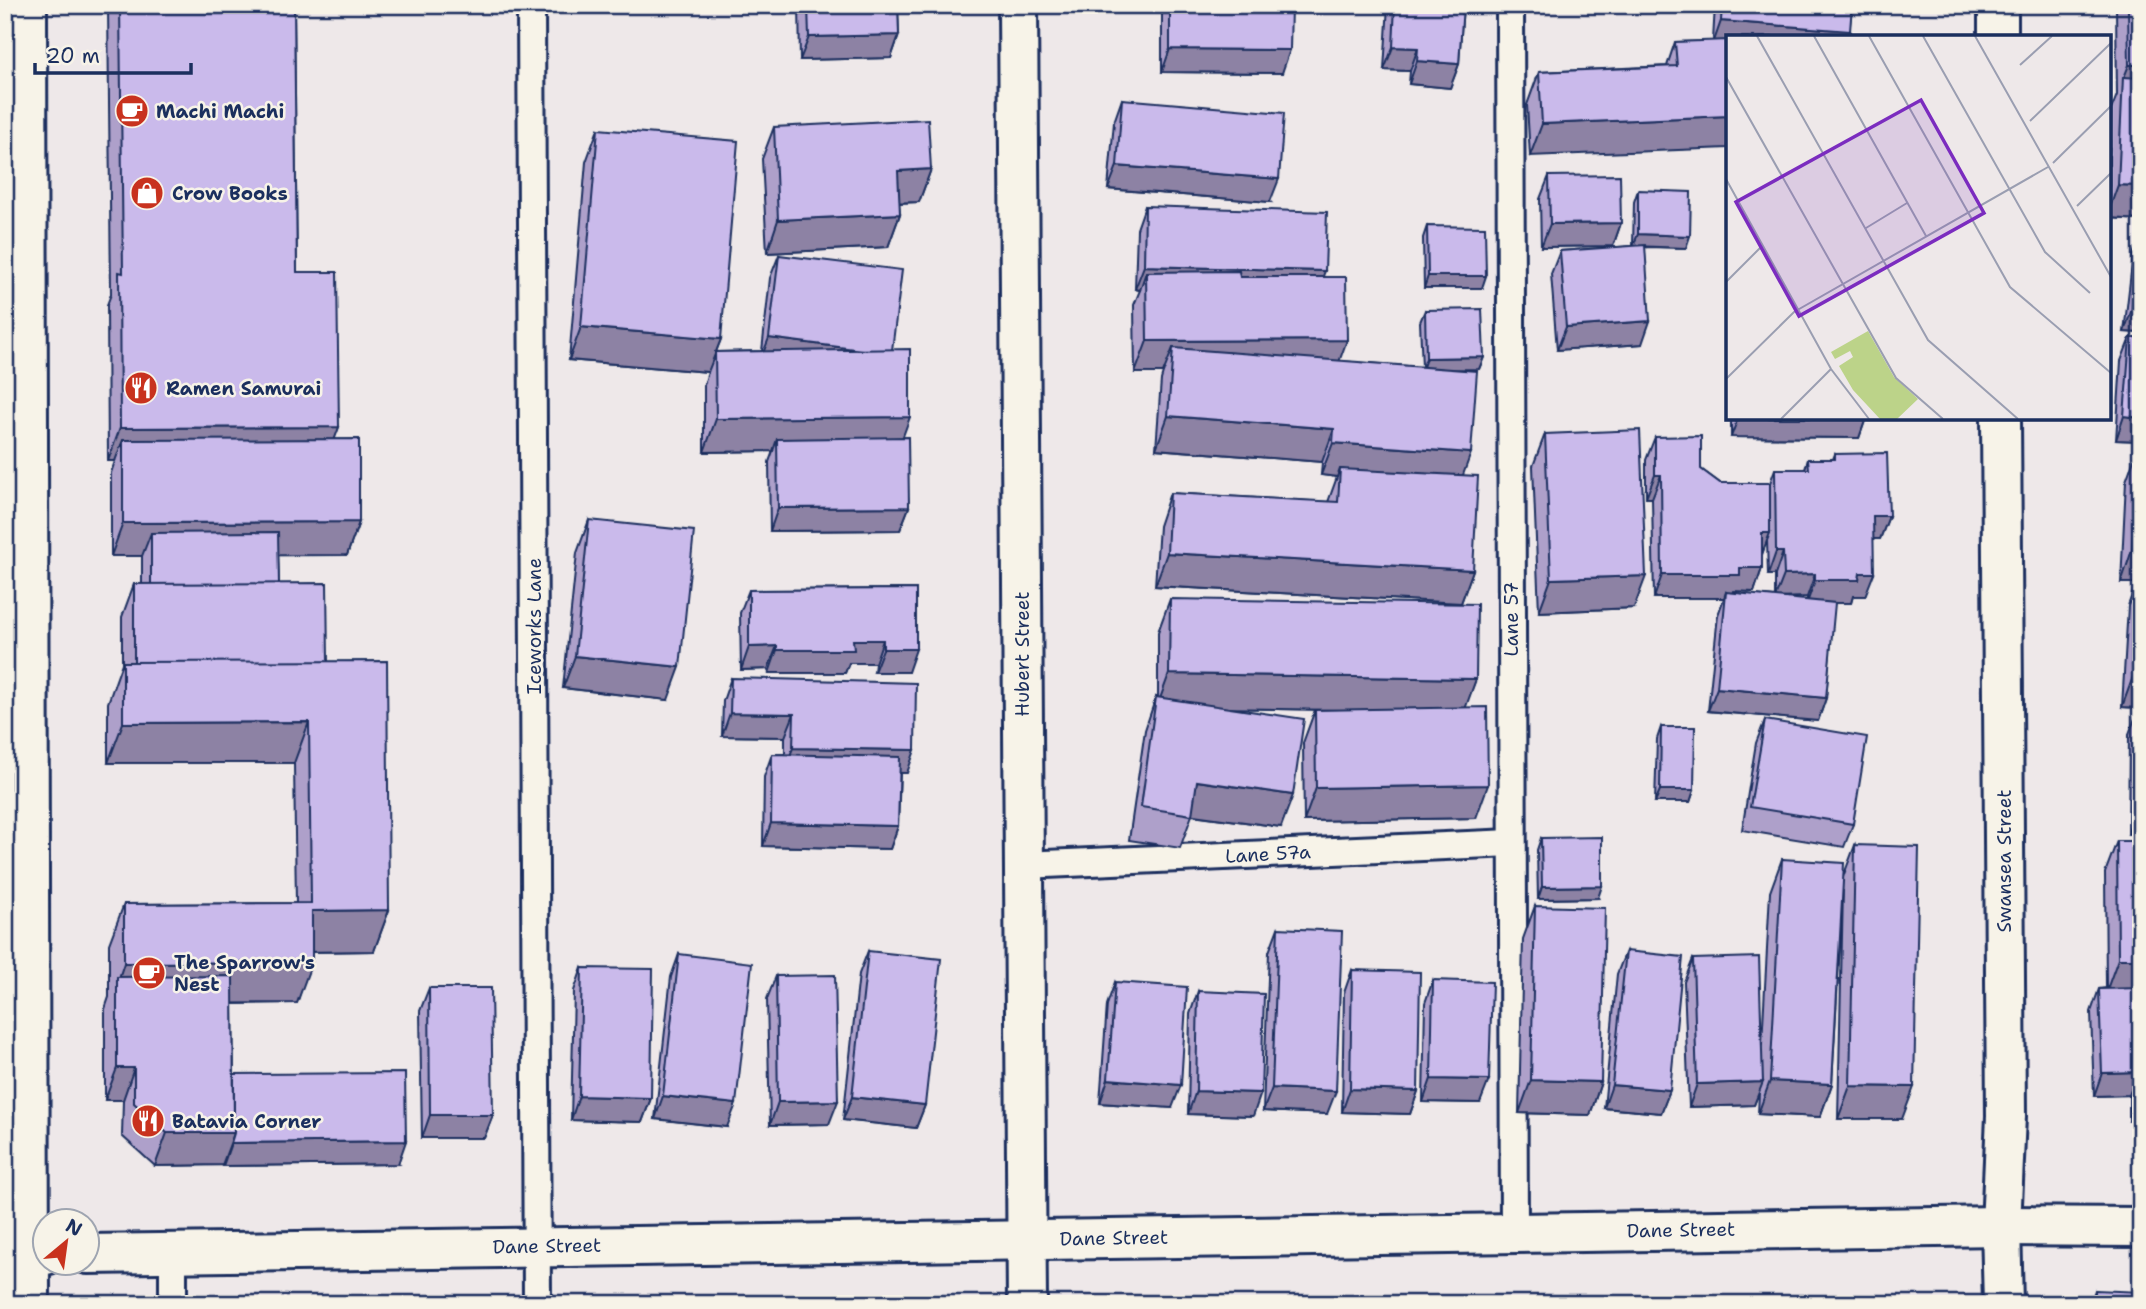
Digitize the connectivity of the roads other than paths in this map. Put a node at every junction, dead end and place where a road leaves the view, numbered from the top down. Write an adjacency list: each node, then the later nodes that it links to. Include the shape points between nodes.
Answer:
1 (27, 5): 8 (street)
2 (531, 5): 15 (lane, Iceworks Lane)
3 (1018, 5): 10 (street, Hubert Street)
4 (1510, 5): 9 (lane, Lane 57)
5 (1998, 5): 6 (street)
6 (1998, 35)
7 (2001, 420): 11 (street, Swansea Street, via 2006,1116)
8 (17, 516): 18 (street)
9 (1511, 843): 10 (lane, Lane 57a); 13 (lane, Lane 57)
10 (1024, 865): 14 (street, Hubert Street)
11 (2001, 1226): 12 (street, Dane Street); 13 (street, Dane Street); 23 (street, Swansea Street)
12 (2141, 1227)
13 (1514, 1232): 14 (street, Dane Street)
14 (1026, 1238): 15 (street, Dane Street); 22 (street, Hubert Street)
15 (537, 1246): 16 (street, Dane Street); 21 (lane, Iceworks Lane)
16 (173, 1253): 17 (street, Dane Street); 20 (lane)
17 (102, 1254)
18 (27, 1255): 19 (street)
19 (30, 1304)
20 (173, 1304)
21 (537, 1304)
22 (1027, 1304)
23 (2003, 1304)

